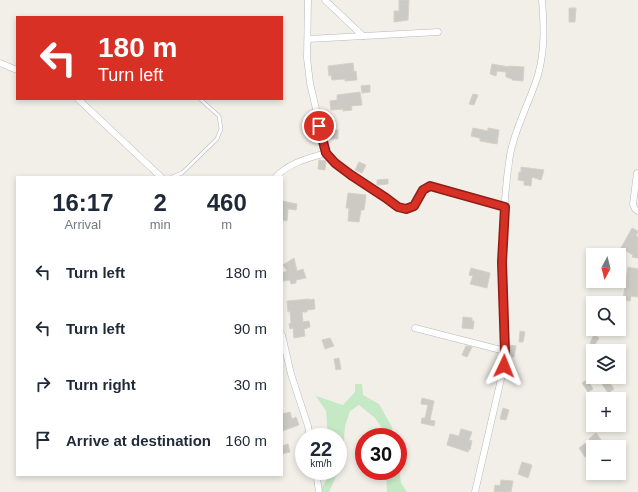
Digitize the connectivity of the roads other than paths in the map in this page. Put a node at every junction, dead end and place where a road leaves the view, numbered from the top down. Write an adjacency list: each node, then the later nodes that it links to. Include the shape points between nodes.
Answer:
1 (308, 0): 6 (street)
2 (325, 0): 5 (street)
3 (542, 0): 16 (street, via 542,58 510,153)
4 (438, 32): 5 (street)
5 (363, 36): 6 (street)
6 (308, 39): 11 (street, via 310,83)
7 (0, 63): 8 (street)
8 (16, 70)
9 (79, 100): 13 (street)
10 (201, 100): 14 (lane, via 219,116 221,129 217,139 182,173)
11 (326, 153): 15 (street, via 298,163); 16 (street, via 351,175 402,209 414,206 423,190 430,186)
12 (637, 173): 17 (street, via 633,204)
13 (160, 176)
14 (174, 176)
15 (277, 176)
16 (505, 207): 20 (street, via 502,262)
17 (638, 211)
18 (415, 328): 20 (street)
19 (283, 340): 21 (street)
20 (505, 352): 24 (street, via 502,377)
21 (308, 428)
22 (317, 480): 23 (street)
23 (319, 492)
24 (475, 492)

